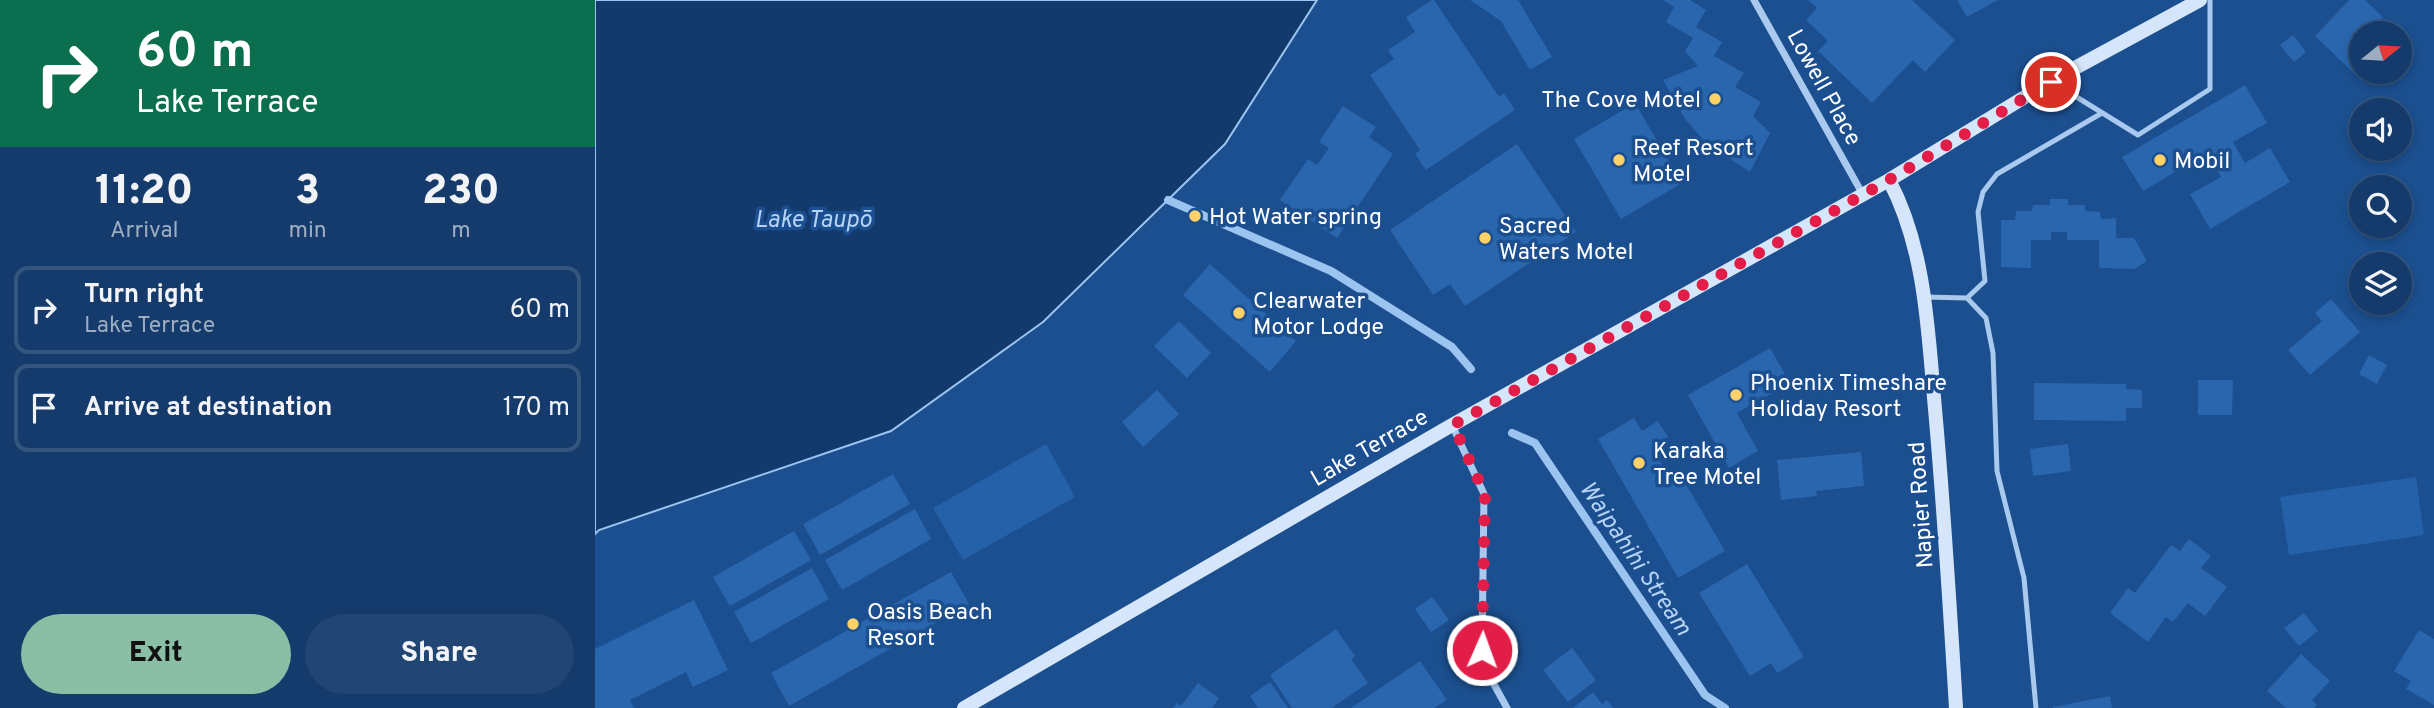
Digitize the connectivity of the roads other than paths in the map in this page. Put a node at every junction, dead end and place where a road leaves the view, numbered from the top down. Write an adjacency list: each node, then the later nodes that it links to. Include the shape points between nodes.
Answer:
1 (1754, 0): 7 (street, Lowell Place)
2 (2200, 0): 4 (main road, Lake Terrace)
3 (2210, 0): 5 (lane, via 2210,89 2138,135)
4 (2051, 82): 5 (lane); 6 (main road, Lake Terrace)
5 (2102, 113): 9 (lane, via 1997,174 1983,192 1978,212 1985,281)
6 (1889, 180): 7 (main road, Lake Terrace); 8 (main road, Napier Road, via 1902,204)
7 (1863, 194): 10 (main road, Lake Terrace)
8 (1924, 297): 9 (lane); 13 (main road, Napier Road)
9 (1967, 298): 14 (lane, via 1986,318 1993,353 1997,471 2024,578)
10 (1453, 425): 11 (main road, Lake Terrace); 12 (street, via 1485,494 1482,650)
11 (964, 708)
12 (1507, 708)
13 (1956, 708)
14 (2036, 708)

